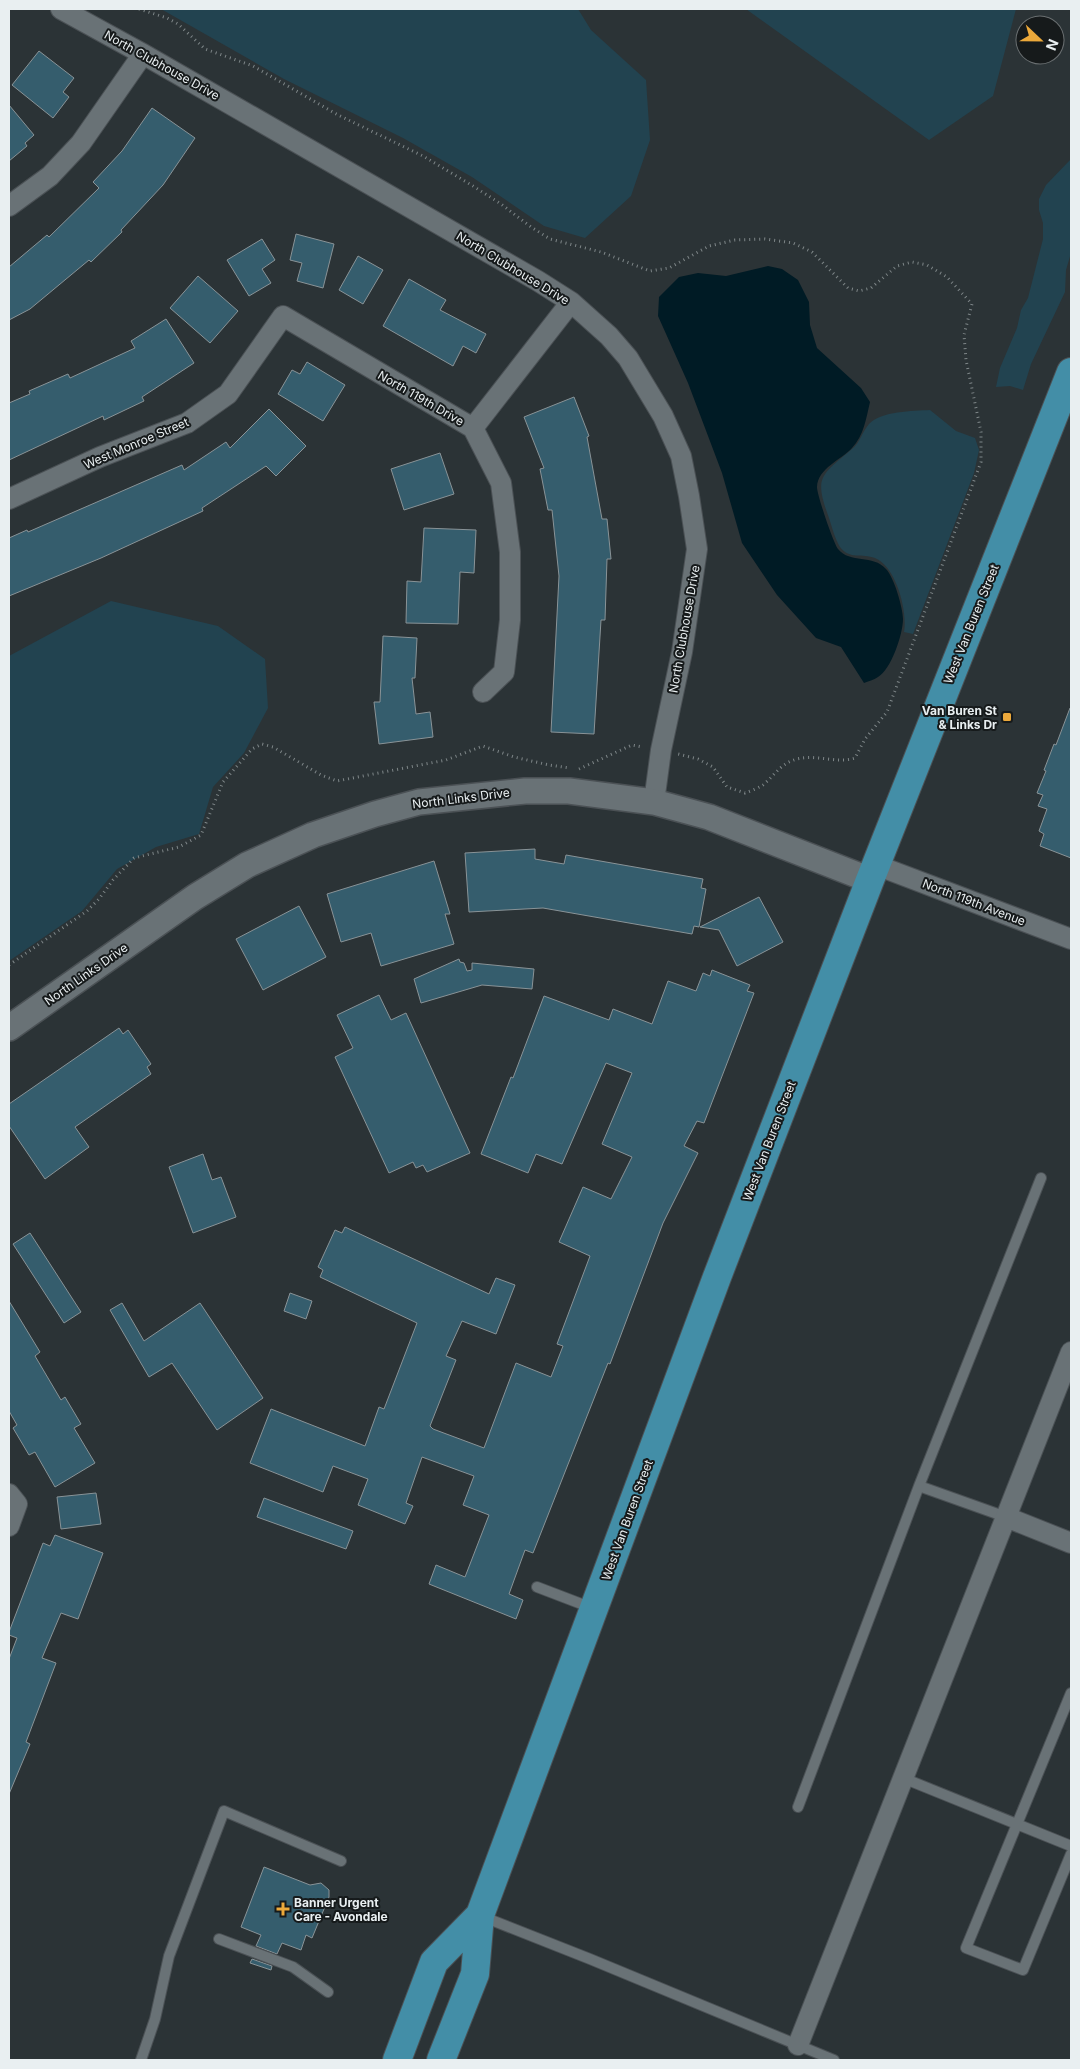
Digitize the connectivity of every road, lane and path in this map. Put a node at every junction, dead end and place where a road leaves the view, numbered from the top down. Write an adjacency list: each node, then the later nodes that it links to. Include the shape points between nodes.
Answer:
1 (61, 9): 3 (street, North Clubhouse Drive)
2 (139, 9): 11 (path, via 178,24 205,49 253,66 338,115 423,156 550,239 600,252 650,271 669,268 709,246 735,240 765,239 793,243 812,252 848,288 859,291 870,288 897,266 912,262 927,265 947,278 972,304 964,334 981,432 981,462 887,712 865,739 855,758 846,761 797,759 780,767 762,785 745,794 727,787 713,767 698,759)
3 (143, 54): 4 (street, via 81,143 50,176); 5 (street, North Clubhouse Drive)
4 (9, 206)
5 (571, 302): 8 (street); 11 (street, North Clubhouse Drive, via 628,358 648,388 681,456 697,549 682,652)
6 (283, 316): 8 (street, North 119th Drive); 9 (street, West Monroe Street, via 228,394 188,423 100,457)
7 (1071, 372): 13 (main road, West Van Buren Street)
8 (473, 428): 10 (street, North 119th Drive, via 501,483 510,552 510,620 504,672)
9 (9, 499)
10 (483, 692)
11 (661, 750): 12 (street, North Clubhouse Drive); 15 (path, via 632,746 580,769 523,759 483,746 446,760 337,781 262,744 252,749 223,782 201,834 179,847 134,858 87,912)
12 (654, 802): 13 (street, North Links Drive, via 685,809); 16 (street, North Links Drive, via 569,791 498,793 419,802 313,835 246,865)
13 (873, 872): 14 (street, North 119th Avenue); 25 (main road, West Van Buren Street)
14 (1071, 939)
15 (9, 965)
16 (9, 1028)
17 (1041, 1178): 19 (lane)
18 (1071, 1352): 21 (street)
19 (919, 1486): 21 (lane); 28 (lane)
20 (9, 1494): 22 (street, via 17,1504)
21 (1006, 1517): 23 (street); 27 (street)
22 (9, 1526)
23 (1071, 1543)
24 (537, 1587): 25 (lane)
25 (594, 1609): 33 (main road, West Van Buren Street)
26 (1071, 1693): 29 (lane)
27 (903, 1778): 29 (lane); 36 (street)
28 (798, 1807)
29 (1018, 1824): 30 (lane); 31 (lane, via 966,1948 1023,1970)
30 (1071, 1846)
31 (1071, 1854)
32 (341, 1861): 37 (lane, via 224,1810 169,1956 155,2020)
33 (480, 1915): 36 (lane); 38 (main road, West Van Buren Street, via 434,1962); 39 (main road, West Van Buren Street, via 475,1974)
34 (219, 1939): 35 (lane, via 293,1967)
35 (328, 1992)
36 (798, 2045): 40 (lane)
37 (141, 2060)
38 (397, 2060)
39 (441, 2060)
40 (834, 2060)

